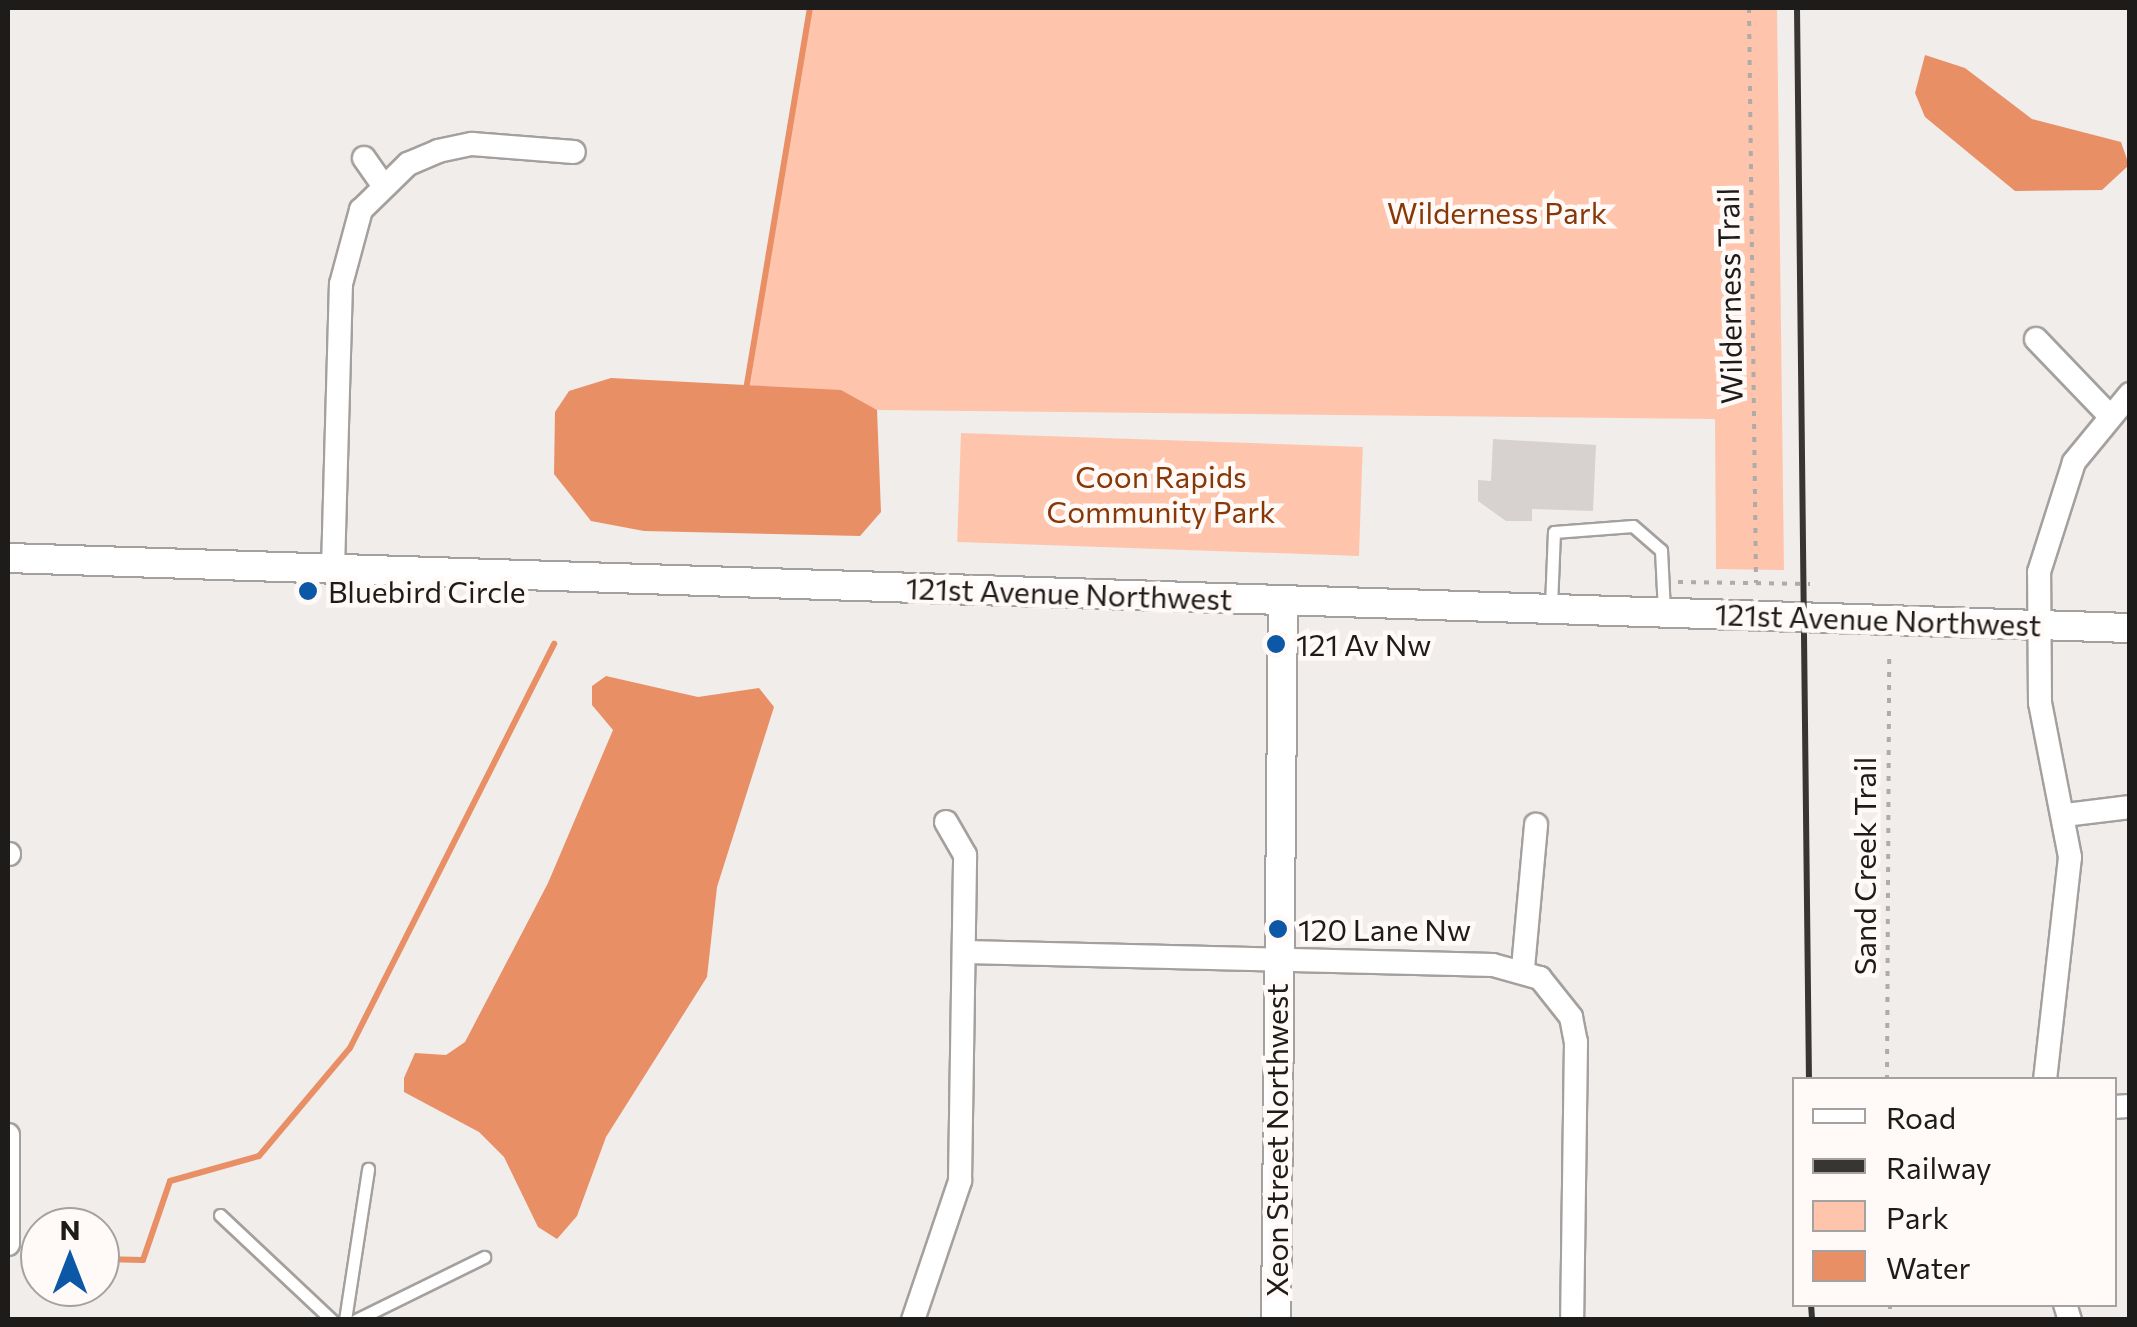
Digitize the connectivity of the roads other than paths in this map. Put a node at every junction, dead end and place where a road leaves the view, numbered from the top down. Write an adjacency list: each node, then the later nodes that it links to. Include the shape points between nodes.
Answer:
1 (574, 152): 3 (street, via 472,144 408,164)
2 (364, 158): 3 (street)
3 (382, 184): 8 (street, via 360,210 344,260)
4 (2036, 339): 6 (street)
5 (2130, 394): 6 (street)
6 (2108, 414): 12 (street, via 2053,510)
7 (8, 558): 8 (street, 121st Avenue Northwest)
8 (333, 569): 9 (street, 121st Avenue Northwest)
9 (1284, 600): 10 (street, 121st Avenue Northwest); 19 (street, Xeon Street Northwest)
10 (1551, 609): 11 (street, 121st Avenue Northwest); 11 (lane, via 1554,532 1632,526 1662,550)
11 (1664, 612): 12 (street, 121st Avenue Northwest)
12 (2037, 625): 13 (street, 121st Avenue Northwest); 15 (street, via 2040,703)
13 (2130, 628)
14 (2130, 808): 15 (street)
15 (2066, 815): 21 (street, via 2070,857)
16 (946, 822): 18 (street, via 965,855)
17 (1536, 825): 20 (street)
18 (966, 952): 19 (street); 30 (street, via 960,1181)
19 (1277, 958): 20 (street); 31 (street, Xeon Street Northwest)
20 (1522, 968): 32 (street, via 1560,997 1576,1042)
21 (2045, 1077)
22 (9, 1135): 25 (street)
23 (368, 1169): 28 (lane)
24 (220, 1215): 27 (lane)
25 (8, 1244)
26 (484, 1257): 29 (lane, via 384,1298)
27 (332, 1320)
28 (345, 1320)
29 (356, 1320)
30 (914, 1320)
31 (1276, 1320)
32 (1572, 1320)

